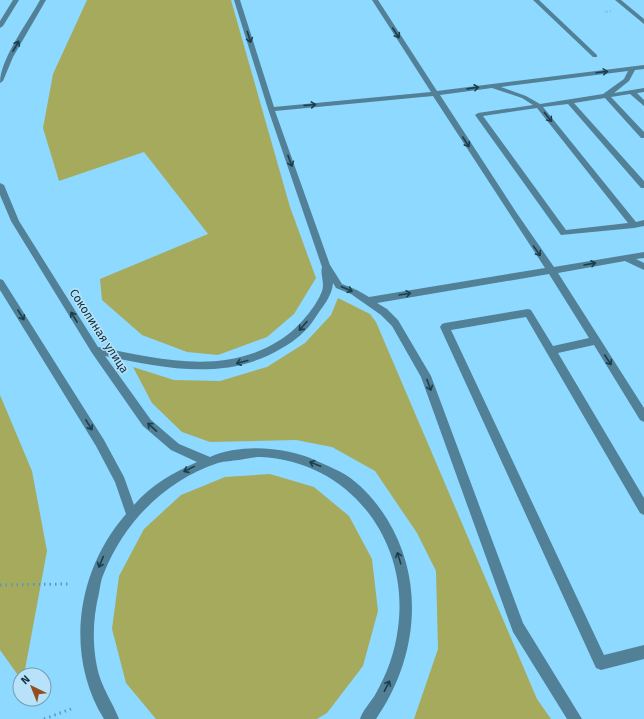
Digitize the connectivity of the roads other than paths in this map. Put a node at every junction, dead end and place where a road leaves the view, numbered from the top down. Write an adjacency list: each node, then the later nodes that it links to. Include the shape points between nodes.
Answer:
1 (16, 0): 8 (street)
2 (43, 0): 12 (street, one-way to 2, via 10,57)
3 (237, 0): 21 (street, one-way to 21)
4 (375, 0): 16 (street, one-way to 16)
5 (536, 0): 9 (street)
6 (618, 0): 7 (street)
7 (644, 22)
8 (0, 26)
9 (596, 56)
10 (644, 67): 11 (street)
11 (632, 69): 13 (street, one-way to 11); 17 (street, via 627,80)
12 (0, 81)
13 (490, 86): 16 (street, one-way to 13); 20 (street, via 524,97)
14 (644, 90): 15 (street)
15 (632, 92): 17 (street); 19 (street)
16 (435, 94): 21 (street, one-way to 16); 31 (street, one-way to 31)
17 (606, 95): 18 (street); 22 (street)
18 (569, 101): 20 (street); 24 (street)
19 (644, 104)
20 (538, 105): 26 (street, one-way to 26); 26 (street, via 478,115 564,233)
21 (271, 109): 29 (street, one-way to 29)
22 (644, 136)
23 (0, 185): 35 (street, Соколиная улица, one-way to 23, via 15,221)
24 (644, 186)
25 (644, 223): 26 (street)
26 (634, 225)
27 (644, 255): 28 (street)
28 (626, 258): 30 (street); 31 (street, one-way to 28)
29 (326, 266): 33 (street, one-way to 33, via 339,286); 35 (street, one-way to 35, via 328,287 303,328 278,347 257,358 227,366 177,365)
30 (644, 267)
31 (552, 271): 33 (street, one-way to 31); 34 (street)
32 (0, 282): 40 (street, one-way to 40, via 100,443 120,481)
33 (367, 301): 44 (street, one-way to 44, via 395,323 426,376 518,627)
34 (595, 341): 36 (street); 37 (street, one-way to 37)
35 (95, 350): 38 (street, Соколиная улица, one-way to 35, via 175,448 147,423)
36 (551, 350): 39 (street); 41 (street, via 528,313 445,327 601,663)
37 (644, 417)
38 (208, 461): 40 (street, one-way to 40, via 167,482); 43 (street, one-way to 38, via 392,678 399,657 406,616 402,570 384,524 350,485 322,467 306,461 258,453)
39 (644, 509)
40 (131, 513): 42 (street, one-way to 42, via 104,556 88,606 89,660 99,695)
41 (644, 652)
42 (112, 719)
43 (367, 719)
44 (575, 719)

